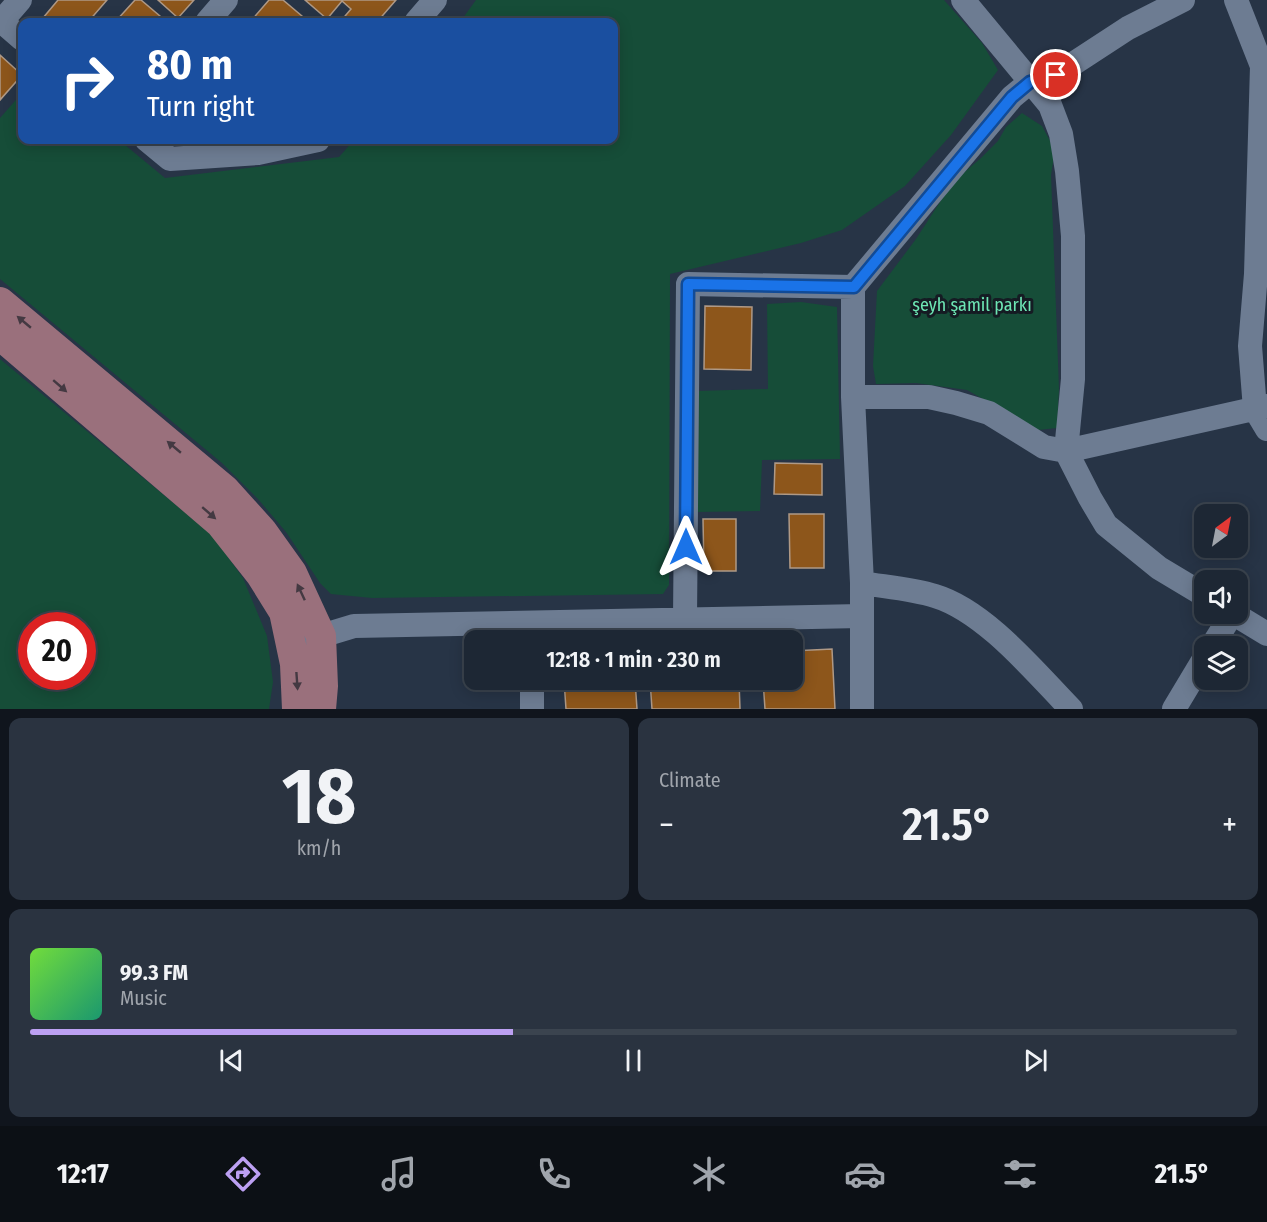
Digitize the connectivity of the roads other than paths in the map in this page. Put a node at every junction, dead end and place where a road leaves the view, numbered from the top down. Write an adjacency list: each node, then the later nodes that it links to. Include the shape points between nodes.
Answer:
1 (20, 0): 9 (street)
2 (226, 0): 7 (street)
3 (435, 0): 8 (street)
4 (963, 0): 11 (street)
5 (1184, 0): 11 (street, via 1128,28 1056,75)
6 (1236, 0): 18 (street, via 1263,66 1257,274 1250,346)
7 (210, 18)
8 (419, 18)
9 (1, 21): 10 (street)
10 (18, 36)
11 (1030, 82): 14 (street, via 1012,97); 19 (street, via 1050,105 1067,171 1073,236 1073,378)
12 (152, 144): 13 (street, via 170,159 258,153)
13 (300, 144)
14 (854, 287): 17 (street); 23 (street, via 688,284)
15 (0, 302): 28 (main road, one-way to 15, via 292,573 262,531 225,490)
16 (0, 335): 29 (main road, one-way to 29, via 220,523 284,612)
17 (853, 397): 19 (street, via 929,397 956,403 989,413 1044,447); 20 (street)
18 (1263, 415): 19 (street)
19 (1066, 451): 21 (street, via 1106,525 1159,568)
20 (862, 583): 22 (street); 36 (street, via 935,596 966,611 1012,648)
21 (1194, 589)
22 (861, 616): 23 (street); 35 (street)
23 (685, 619): 26 (street)
24 (1248, 623): 27 (street)
25 (496, 630): 28 (street, via 354,626)
26 (545, 630)
27 (1267, 634)
28 (321, 636): 29 (street); 33 (main road)
29 (291, 640): 32 (main road, one-way to 32)
30 (1194, 676): 37 (street)
31 (532, 690): 34 (street)
32 (297, 709)
33 (321, 709)
34 (532, 709)
35 (862, 709)
36 (1071, 709)
37 (1174, 709)

